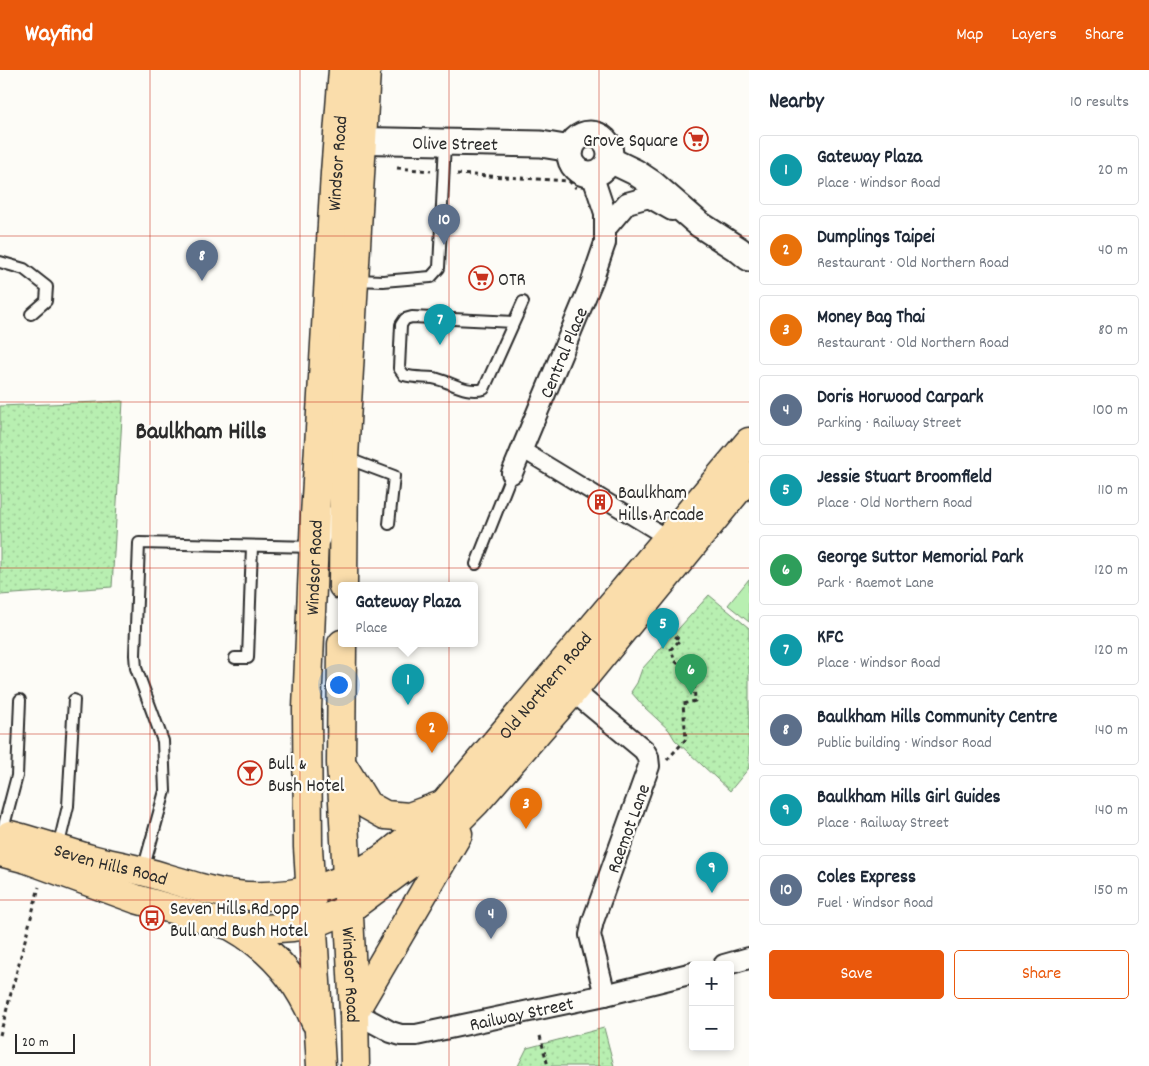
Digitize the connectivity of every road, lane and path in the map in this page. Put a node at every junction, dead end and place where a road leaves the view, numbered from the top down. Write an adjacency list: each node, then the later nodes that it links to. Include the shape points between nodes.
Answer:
1 (344, 70): 3 (main road, Windsor Road)
2 (366, 70): 3 (main road, Windsor Road)
3 (350, 140): 4 (street, Olive Street); 13 (main road, Windsor Road); 25 (main road, Windsor Road)
4 (445, 142): 5 (street, Olive Street, via 541,144); 8 (lane)
5 (570, 149): 7 (street, via 573,165 583,173); 7 (street, via 580,136 600,136)
6 (397, 168): 8 (path)
7 (598, 168): 8 (path, via 568,181); 9 (street, via 635,172 654,184); 10 (street, Central Place); 11 (street, via 651,166 671,179 708,213)
8 (444, 173): 13 (lane, via 440,262 436,273 431,277)
9 (699, 224): 10 (street, via 649,197 627,203); 11 (street)
10 (605, 229): 18 (street, Central Place, via 605,243 592,281)
11 (744, 254)
12 (0, 262): 15 (lane, via 24,269 47,287 46,301)
13 (354, 280): 19 (main road, Windsor Road)
14 (523, 302): 16 (lane)
15 (31, 314)
16 (514, 322): 16 (lane, via 405,319 401,325 399,368 404,375 434,378 468,390 484,389)
17 (749, 442): 23 (main road, Old Northern Road)
18 (521, 449): 20 (street, Central Place); 23 (street)
19 (344, 457): 22 (lane, via 394,476); 25 (lane, via 327,535); 27 (main road, Windsor Road)
20 (512, 472): 26 (lane)
21 (749, 476): 31 (main road, Old Northern Road)
22 (389, 524)
23 (669, 538): 37 (main road, Old Northern Road)
24 (252, 546): 25 (lane); 30 (lane, via 248,658); 40 (lane, via 139,543 136,668 163,741 165,791)
25 (314, 547): 43 (main road, Windsor Road, via 307,709)
26 (476, 564)
27 (343, 582)
28 (670, 632): 34 (path, via 680,640 671,649 675,661 694,678 695,701 683,704 686,739)
29 (342, 647): 35 (main road, Windsor Road)
30 (235, 658)
31 (573, 691): 36 (main road, Old Northern Road); 50 (street, Raemot Lane, via 638,745 648,757 649,766 590,936)
32 (20, 700): 38 (lane, via 17,776)
33 (74, 700): 39 (lane, via 68,806)
34 (667, 760)
35 (341, 764): 37 (main road, via 367,806 385,814 409,817); 41 (main road, Windsor Road)
36 (476, 802): 44 (main road, Old Northern Road, via 428,850); 51 (main road)
37 (443, 805): 41 (main road, Old Northern Road, via 400,846)
38 (1, 839): 39 (main road, Seven Hills Road); 46 (main road, Seven Hills Road, via 27,859 136,899)
39 (58, 849): 40 (main road, Seven Hills Road)
40 (143, 872): 43 (main road, Seven Hills Road, via 242,896)
41 (347, 878): 43 (main road, Old Northern Road); 44 (main road, Windsor Road)
42 (40, 882): 53 (path)
43 (311, 891): 45 (main road, Windsor Road)
44 (349, 909): 45 (main road, Old Northern Road); 51 (main road, Windsor Road)
45 (313, 924): 46 (main road, Seven Hills Road, via 264,929); 52 (main road, Windsor Road)
46 (229, 925): 52 (main road, via 250,937 280,962 290,974)
47 (749, 958): 48 (street)
48 (734, 962)
49 (689, 974): 50 (street, Railway Street)
50 (605, 994): 51 (street, Railway Street, via 416,1035 401,1035)
51 (354, 1012): 56 (main road, Windsor Road)
52 (321, 1033): 55 (main road, Windsor Road)
53 (0, 1035)
54 (540, 1036): 57 (path)
55 (321, 1066)
56 (355, 1066)
57 (548, 1066)

